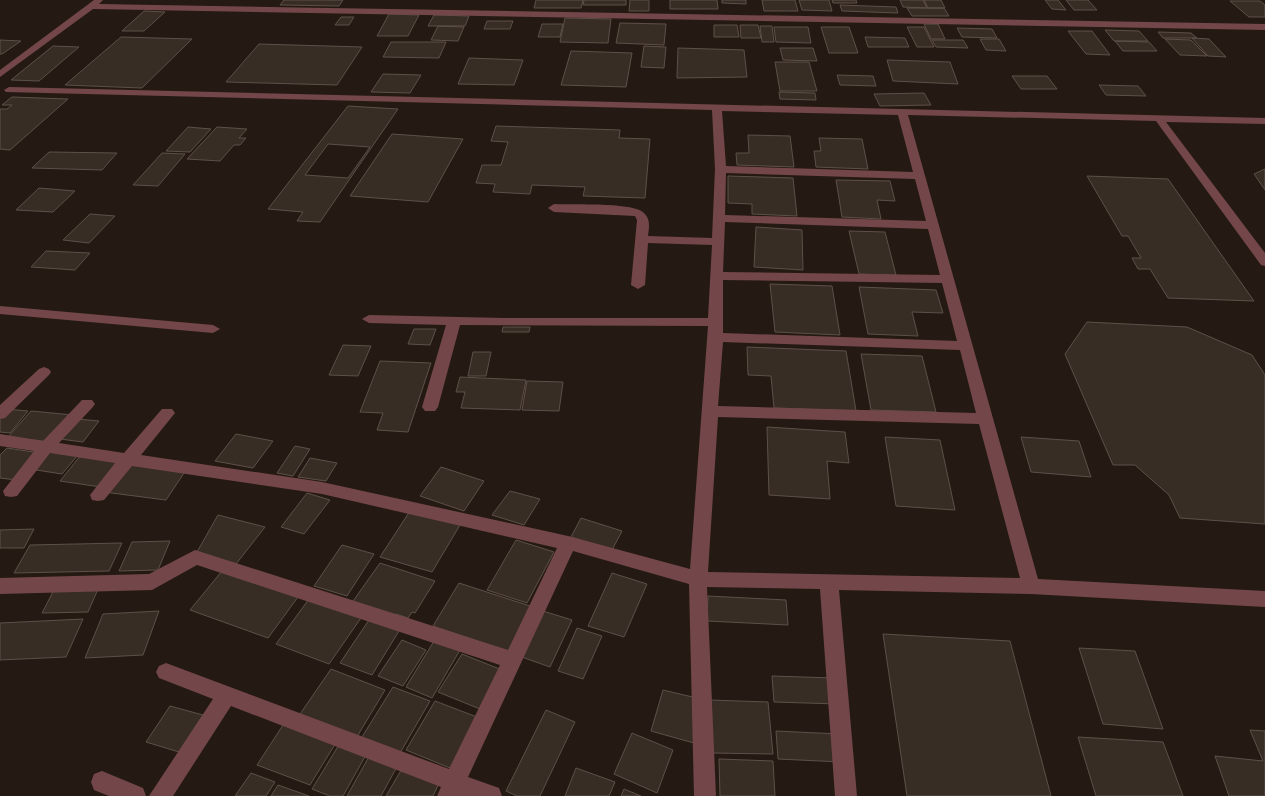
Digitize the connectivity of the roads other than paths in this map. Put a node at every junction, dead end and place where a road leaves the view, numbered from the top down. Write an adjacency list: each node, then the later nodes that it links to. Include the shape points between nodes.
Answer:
1 (96, 3): 2 (street); 3 (street)
2 (1265, 27)
3 (0, 74)
4 (5, 88): 5 (street); 6 (street)
5 (0, 96)
6 (717, 108): 7 (street); 10 (street)
7 (902, 111): 8 (street); 11 (street)
8 (1159, 119): 9 (street); 17 (street)
9 (1265, 121)
10 (721, 169): 11 (street); 13 (street)
11 (919, 176): 14 (street)
12 (554, 208): 15 (street, via 639,214 643,220)
13 (719, 218): 14 (street); 16 (street)
14 (932, 225): 19 (street)
15 (642, 239): 16 (street); 20 (street)
16 (718, 242): 18 (street)
17 (1265, 262)
18 (717, 276): 19 (street); 24 (street)
19 (948, 279): 27 (street)
20 (638, 285)
21 (0, 310): 25 (street)
22 (369, 319): 23 (street)
23 (454, 321): 24 (street); 30 (street)
24 (715, 322): 26 (street)
25 (213, 329)
26 (716, 337): 27 (street); 31 (street)
27 (965, 346): 34 (street)
28 (44, 372): 33 (street)
29 (87, 404): 36 (street)
30 (430, 407)
31 (711, 412): 34 (street); 41 (street)
32 (167, 413): 37 (street)
33 (0, 414)
34 (986, 419): 44 (street)
35 (0, 440): 36 (street)
36 (48, 446): 37 (street); 38 (street)
37 (130, 458): 39 (street); 40 (street, via 322,488)
38 (11, 491)
39 (98, 495)
40 (568, 543): 41 (street); 46 (street)
41 (698, 579): 42 (street); 54 (street)
42 (829, 582): 44 (street); 55 (street)
43 (0, 586): 46 (street, via 152,582 195,557)
44 (1032, 586): 45 (street)
45 (1265, 599)
46 (513, 660): 50 (street)
47 (166, 672): 48 (street)
48 (227, 695): 50 (street); 52 (street)
49 (102, 782): 51 (street)
50 (452, 789): 53 (street)
51 (135, 796)
52 (160, 796)
53 (492, 796)
54 (705, 796)
55 (846, 796)

